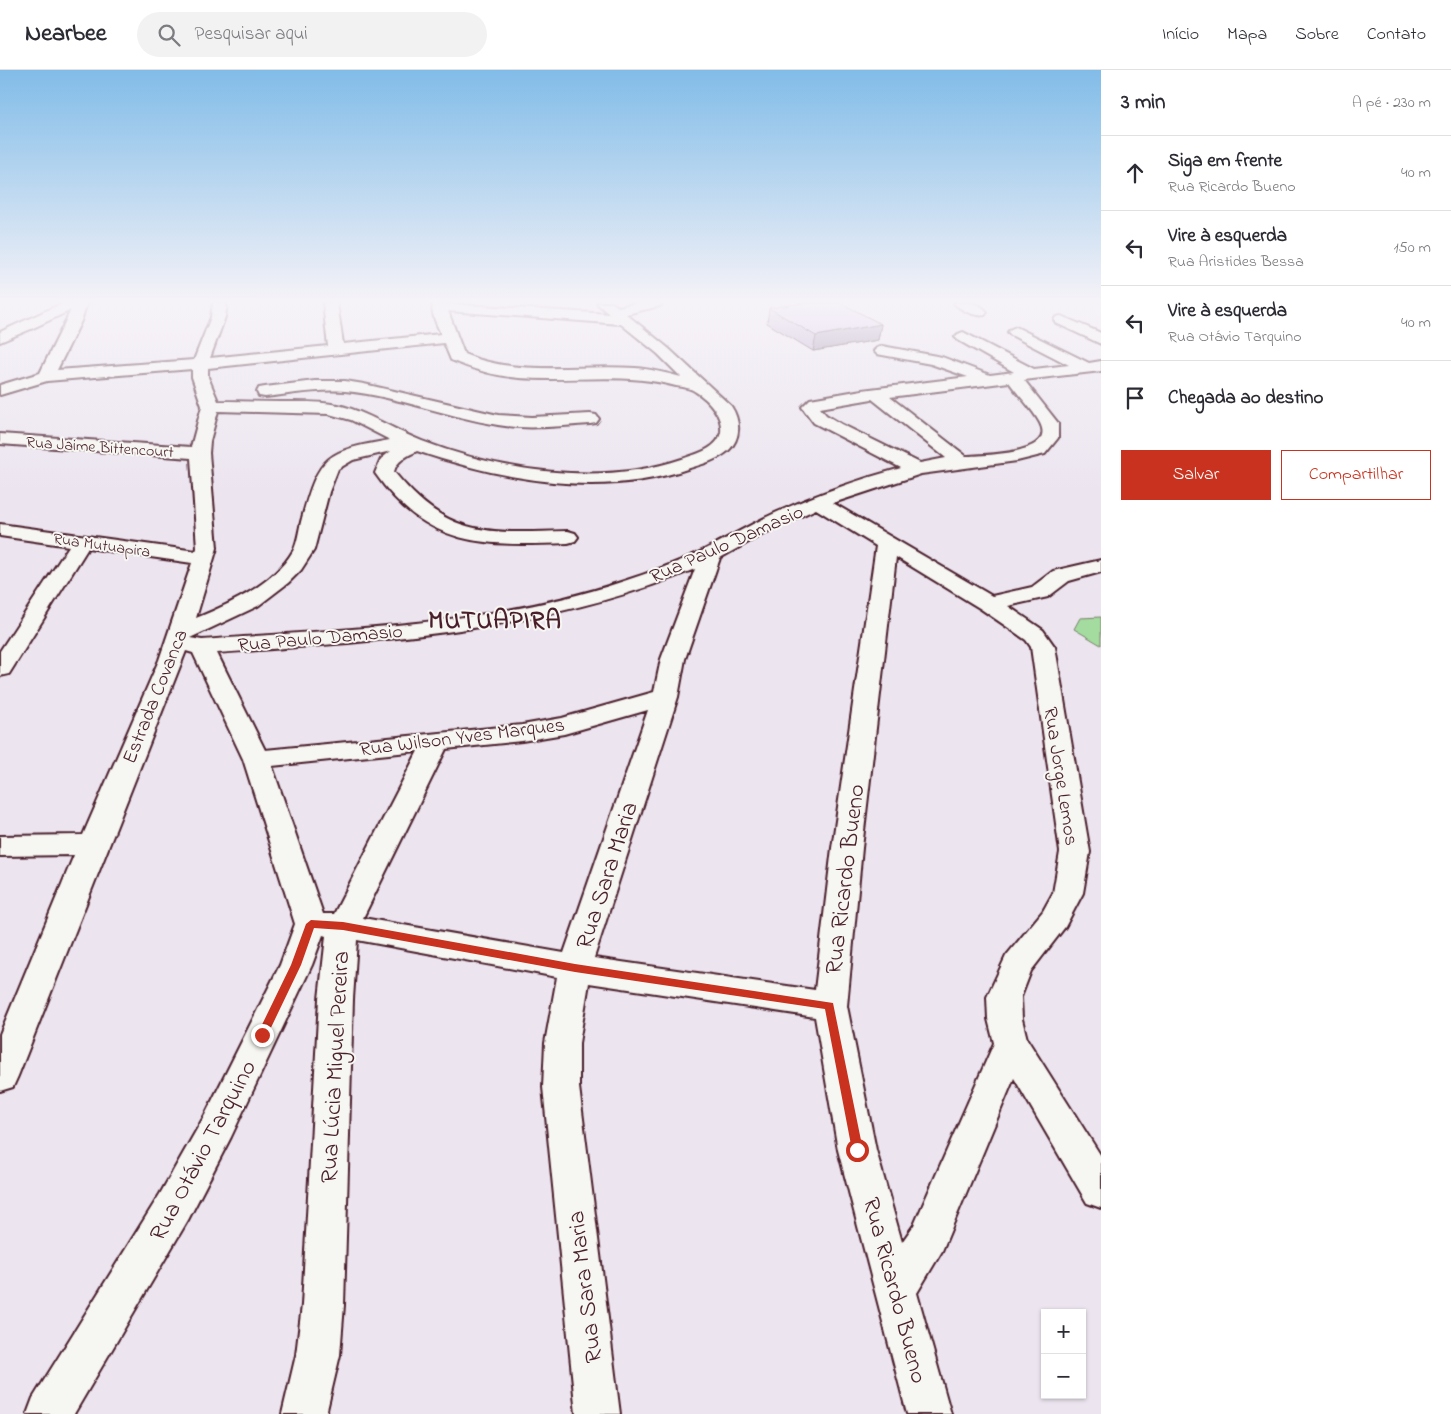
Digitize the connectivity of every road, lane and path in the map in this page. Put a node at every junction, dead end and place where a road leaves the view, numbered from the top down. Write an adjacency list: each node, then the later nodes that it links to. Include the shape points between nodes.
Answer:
1 (51, 366): 10 (street)
2 (178, 366): 10 (street)
3 (200, 366): 15 (street, via 200,377)
4 (479, 366): 12 (street, via 488,370 550,373 636,373)
5 (677, 366): 12 (street)
6 (961, 366): 11 (street)
7 (981, 366): 11 (street)
8 (995, 366): 11 (street)
9 (1072, 366): 11 (street)
10 (46, 376): 13 (street)
11 (1008, 378): 14 (street); 20 (street, Rua Paulo Damasio, via 1049,423 1050,438 1038,450 1020,456)
12 (703, 388): 18 (street, via 725,410 731,433 725,444 714,453 660,472 630,477 549,476 462,461)
13 (0, 390)
14 (877, 394): 20 (street); 21 (street, via 816,403 811,407 820,419)
15 (210, 402): 16 (street, via 310,387 344,386 500,420); 18 (street, via 334,409 368,420); 19 (street, Estrada Covanca)
16 (590, 419)
17 (0, 439): 19 (street, Rua Jaime Bittencourt)
18 (412, 443): 24 (street, via 391,459 384,473 412,506 434,523 470,535); 31 (street, via 352,455 330,466 304,550 289,570 276,582)
19 (200, 453): 28 (street, Estrada Covanca, via 207,533)
20 (962, 462): 21 (street, Rua Paulo Damasio)
21 (918, 470): 22 (street, Rua Paulo Damasio)
22 (818, 502): 26 (street, Rua Jorge Lemos); 27 (street, Rua Paulo Damasio, via 762,526)
23 (0, 530): 25 (street, Rua Mutuapira)
24 (568, 537)
25 (82, 542): 28 (street, Rua Mutuapira); 32 (street)
26 (887, 544): 30 (street, Rua Jorge Lemos); 40 (street, Rua Ricardo Bueno)
27 (711, 554): 31 (street, Rua Paulo Damasio, via 652,578 592,597 544,610 480,621 316,638); 33 (street, Rua Sara Maria, via 674,659)
28 (204, 558): 31 (street, Estrada Covanca)
29 (1101, 566): 30 (street, via 1061,576 1040,592)
30 (989, 604): 42 (street, Rua Jorge Lemos, via 1035,635 1043,647 1075,852 1068,893 1054,918 1017,965 1004,997 1004,1019)
31 (186, 641): 35 (street); 36 (street, Estrada Covanca)
32 (0, 670)
33 (665, 697): 34 (street, Rua Wilson Yves Marques, via 564,726); 39 (street, Rua Sara Maria)
34 (437, 741): 35 (street, Rua Wilson Yves Marques); 38 (street, Rua Lúcia Miguel Pereira)
35 (256, 759): 38 (street)
36 (94, 844): 37 (street); 41 (street, Estrada Covanca)
37 (0, 846)
38 (327, 925): 39 (street); 46 (street, Rua Otávio Tarquino, via 296,965 218,1126 174,1207); 47 (street, Rua Lúcia Miguel Pereira, via 336,999 323,1305 318,1355)
39 (575, 968): 40 (street); 48 (street, Rua Sara Maria, via 562,1043 561,1087)
40 (830, 1006): 45 (street, Rua Ricardo Bueno, via 857,1150)
41 (7, 1038): 43 (street, Estrada Covanca)
42 (1011, 1043): 44 (street, Rua Jorge Lemos); 45 (street, via 928,1238)
43 (0, 1076)
44 (1101, 1190)
45 (896, 1290): 49 (street, Rua Ricardo Bueno)
46 (49, 1414)
47 (304, 1414)
48 (598, 1414)
49 (929, 1414)

